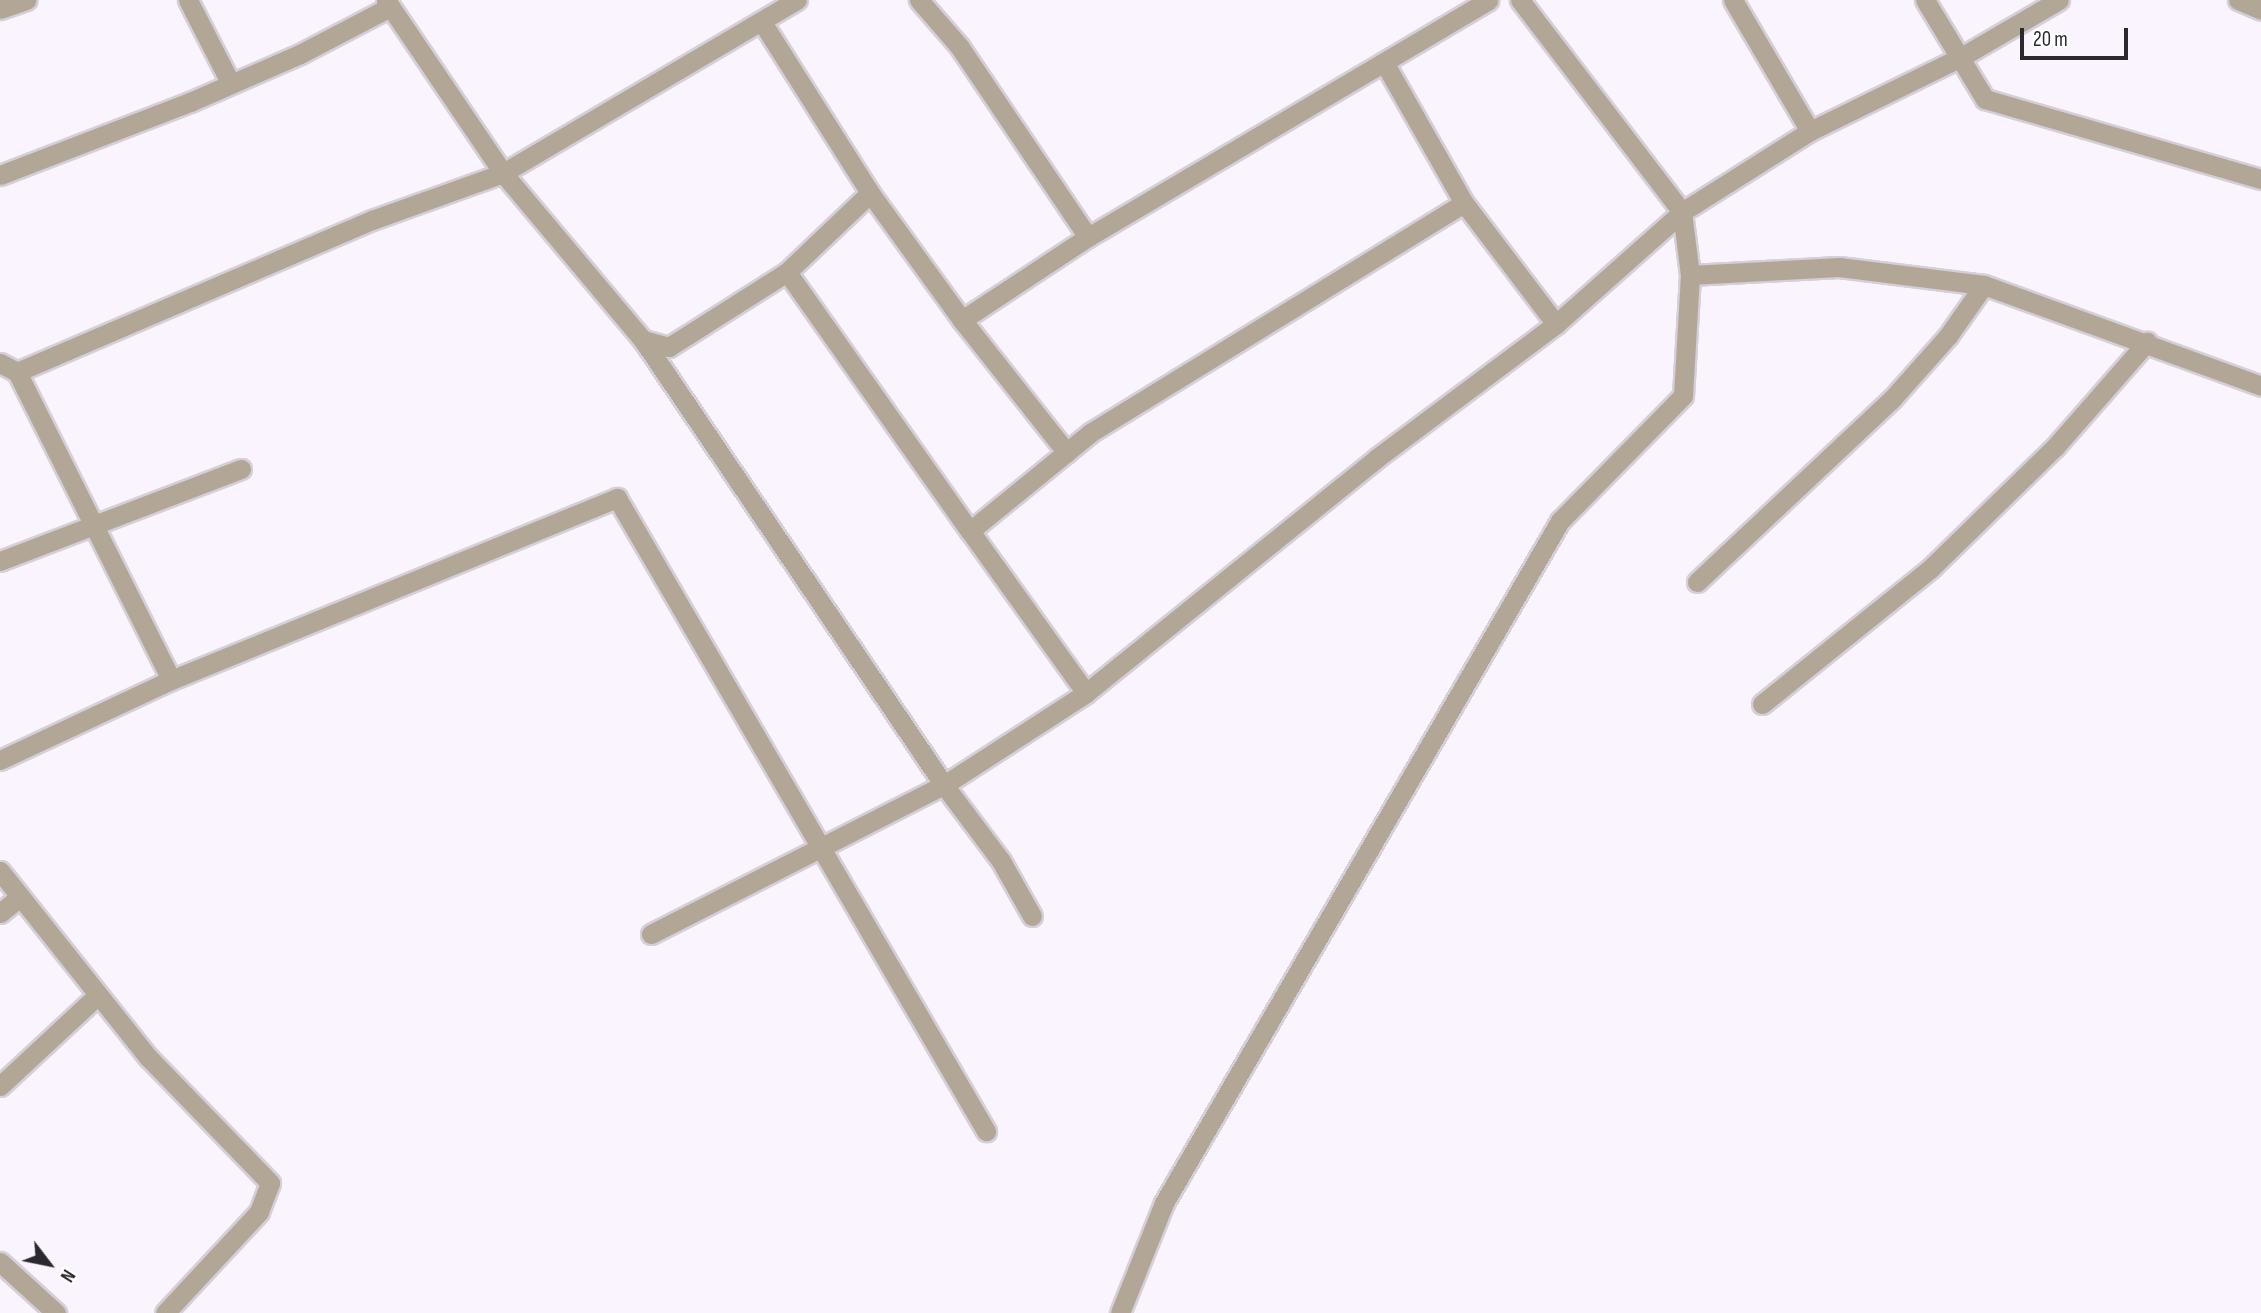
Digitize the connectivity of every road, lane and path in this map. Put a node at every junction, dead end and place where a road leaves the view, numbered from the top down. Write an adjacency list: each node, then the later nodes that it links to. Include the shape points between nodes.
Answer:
1 (26, 0): 12 (street)
2 (188, 0): 17 (street)
3 (797, 0): 14 (street)
4 (919, 0): 25 (street, via 959,46)
5 (1488, 0): 16 (street)
6 (1520, 0): 24 (street)
7 (1733, 0): 18 (street)
8 (1925, 0): 15 (street)
9 (2059, 0): 15 (street)
10 (2238, 0): 13 (street)
11 (388, 4): 17 (street); 19 (street)
12 (0, 9)
13 (2261, 10)
14 (762, 22): 19 (street); 22 (street)
15 (1963, 56): 18 (street); 21 (street, via 1985,99)
16 (1385, 64): 23 (street); 25 (street)
17 (231, 84): 20 (street)
18 (1810, 131): 24 (street)
19 (503, 173): 31 (street); 33 (street, via 372,220)
20 (0, 175)
21 (2261, 180)
22 (870, 193): 26 (street); 29 (street)
23 (1464, 203): 30 (street); 35 (street, via 1090,433)
24 (1682, 212): 27 (street); 30 (street)
25 (1088, 237): 29 (street)
26 (787, 272): 31 (street, via 669,347); 38 (street)
27 (1690, 275): 28 (street, via 1839,267); 58 (street, via 1683,396 1560,521 1164,1203)
28 (1984, 285): 32 (street); 40 (street, via 1948,336 1892,399)
29 (962, 320): 35 (street)
30 (1556, 324): 42 (street, via 1377,458)
31 (643, 340): 45 (street)
32 (2147, 342): 34 (street); 43 (street, via 2055,447 1931,568)
33 (8, 368): 37 (street)
34 (2261, 386)
35 (1067, 453): 38 (street)
36 (242, 469): 37 (street)
37 (91, 525): 39 (street); 41 (street)
38 (970, 531): 42 (street)
39 (0, 561)
40 (1697, 583)
41 (171, 680): 44 (street); 46 (street, via 617,498)
42 (1086, 693): 45 (street)
43 (1762, 704)
44 (0, 760)
45 (944, 785): 46 (street); 50 (street, via 1001,861)
46 (820, 848): 51 (street); 54 (street)
47 (0, 871): 48 (street)
48 (20, 897): 49 (street); 52 (street)
49 (0, 913)
50 (1032, 916)
51 (651, 934)
52 (98, 995): 53 (street); 57 (street, via 149,1058 270,1183 259,1212)
53 (0, 1086)
54 (986, 1130)
55 (0, 1262): 56 (street)
56 (56, 1313)
57 (165, 1313)
58 (1121, 1313)

